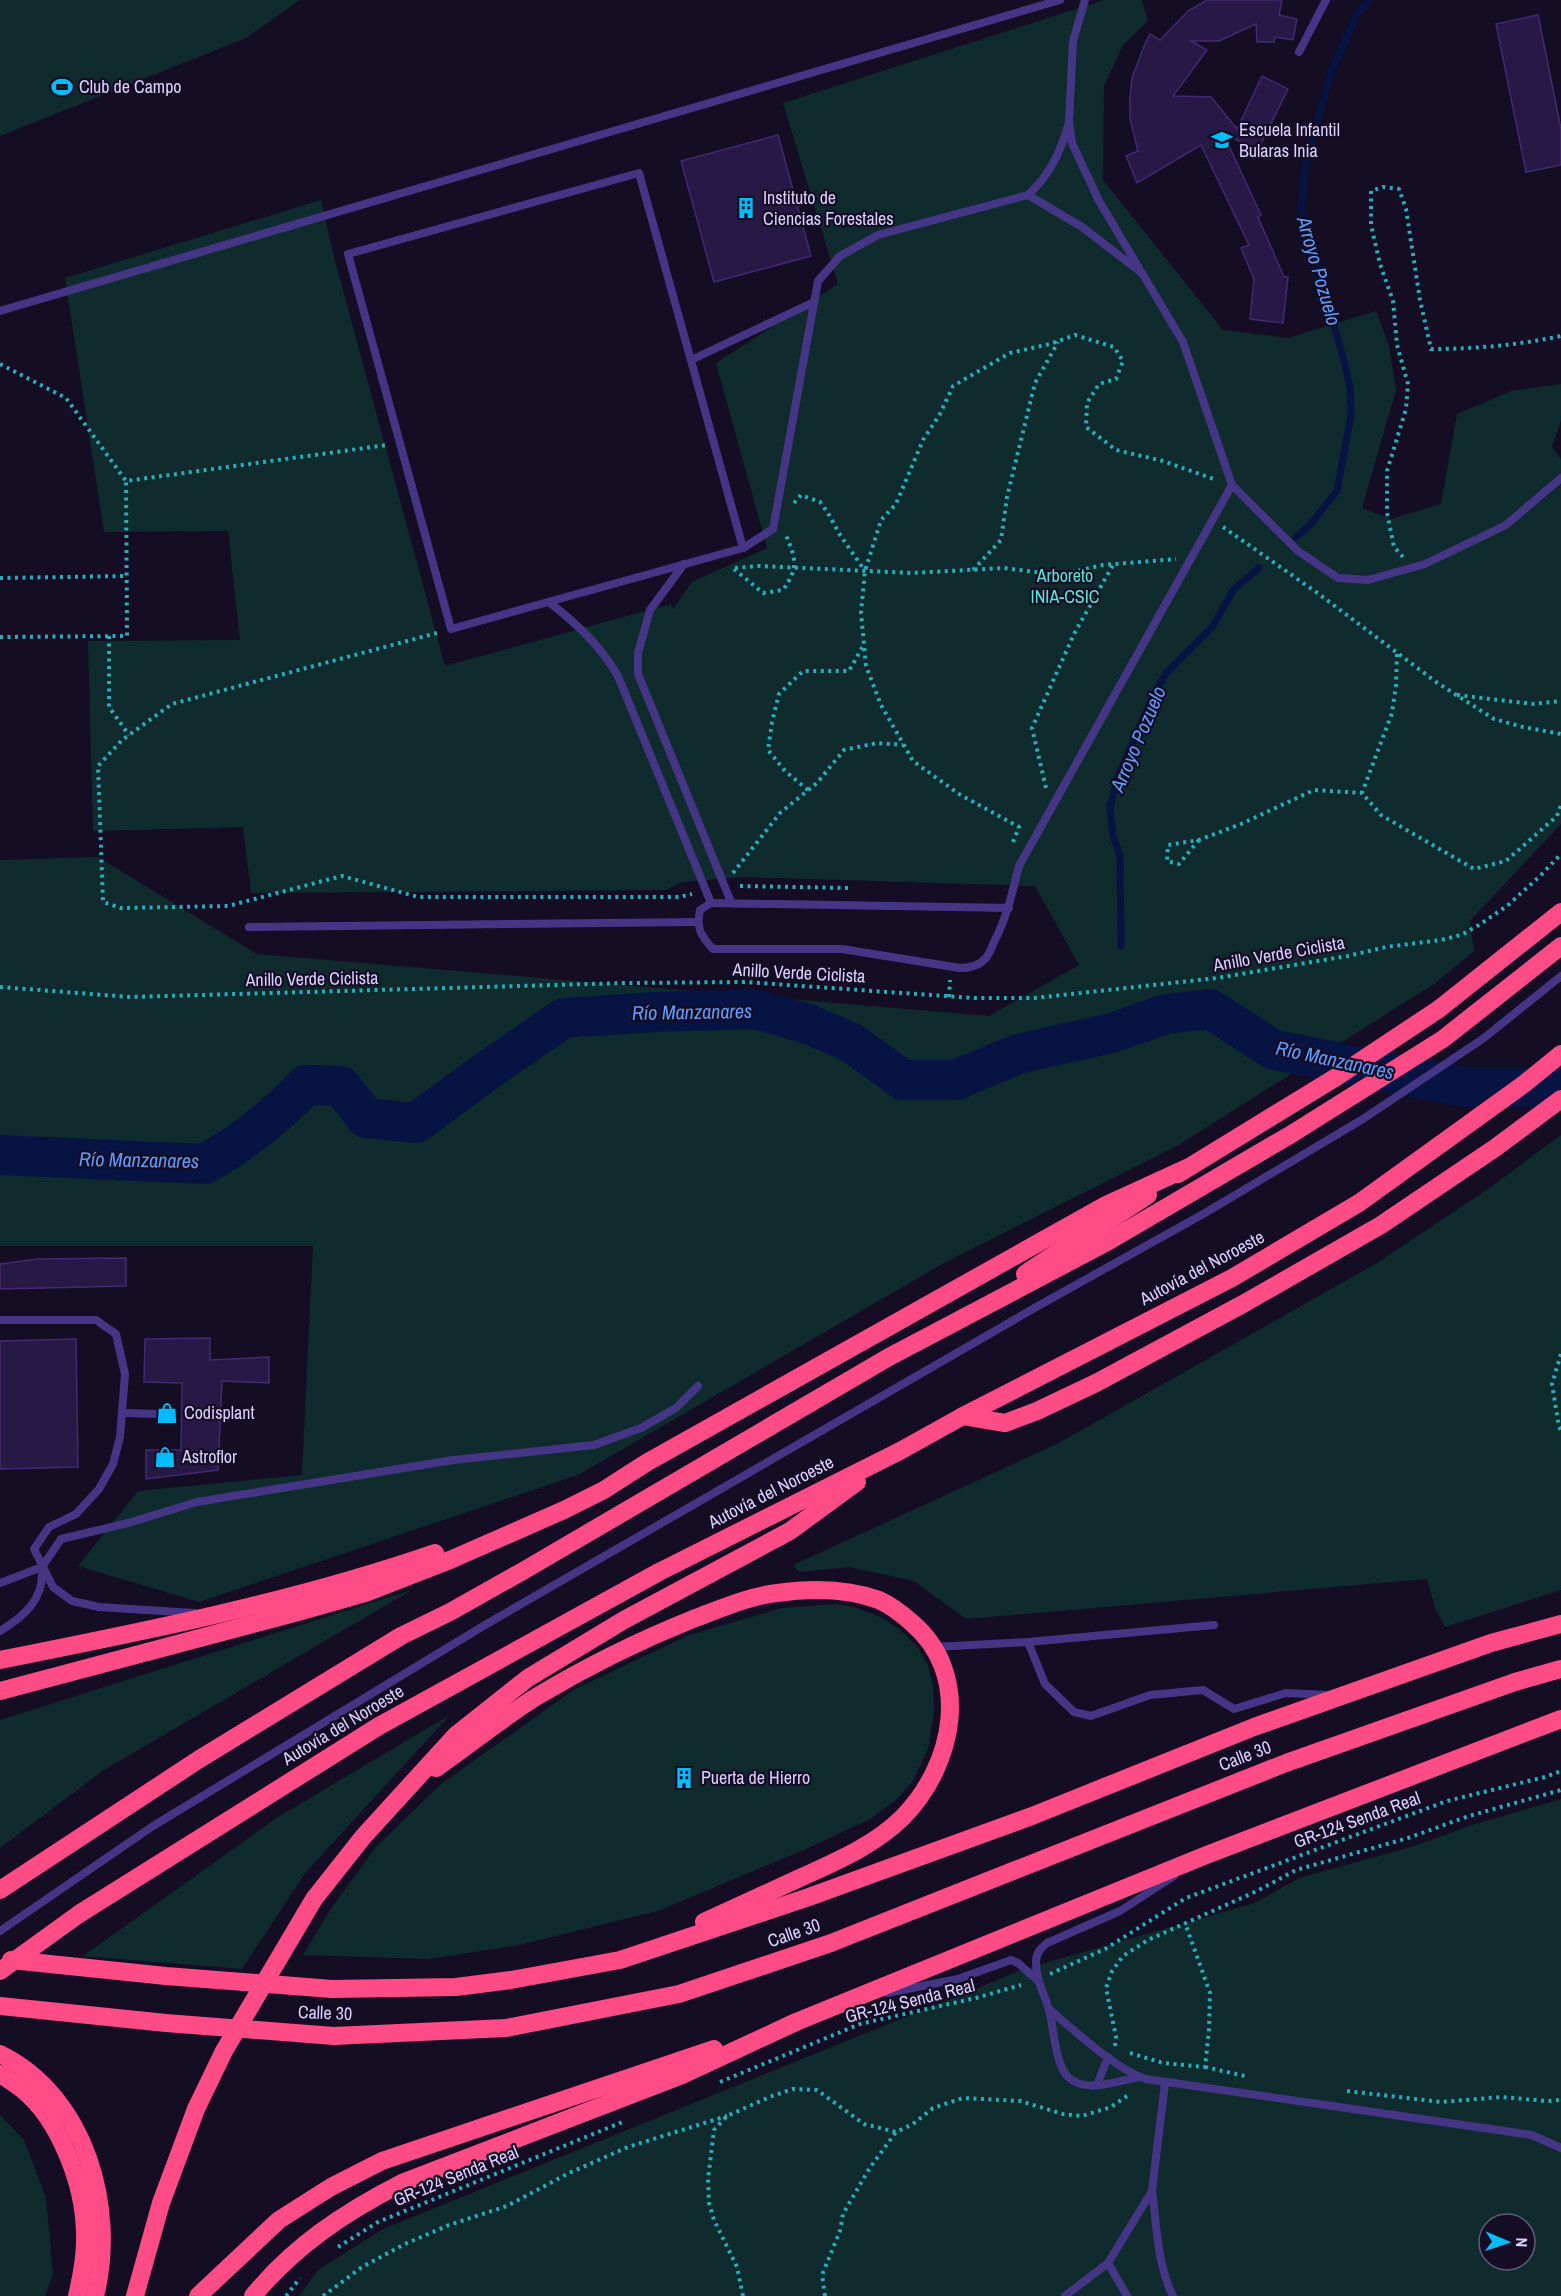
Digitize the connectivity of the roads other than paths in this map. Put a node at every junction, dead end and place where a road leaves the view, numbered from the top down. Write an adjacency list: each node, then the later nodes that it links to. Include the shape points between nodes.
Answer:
1 (1060, 0): 9 (lane)
2 (1085, 0): 5 (lane, via 1073,41)
3 (1326, 0): 4 (lane)
4 (1299, 52)
5 (1069, 122): 6 (lane, via 1061,152); 7 (lane, via 1072,143 1099,201)
6 (1028, 195): 7 (lane, via 1082,227); 8 (lane, via 878,235 840,256 818,281)
7 (1142, 273): 12 (lane, via 1183,342)
8 (814, 302): 10 (lane); 13 (lane, via 773,530)
9 (0, 311)
10 (691, 360): 13 (lane); 15 (lane, via 639,173 348,255 451,629)
11 (1561, 478): 12 (lane, via 1506,525 1425,564 1368,580 1338,578 1298,551)
12 (1232, 485): 18 (lane, via 1019,866)
13 (743, 548): 14 (lane)
14 (684, 564): 15 (lane); 16 (lane, via 650,610 638,652 638,674)
15 (549, 602): 17 (lane, via 583,629 605,653 618,676)
16 (731, 902): 17 (lane); 18 (lane)
17 (711, 903): 20 (lane, via 699,910)
18 (1009, 908): 20 (lane, via 986,958 972,967 960,968 842,949 713,949 701,936)
19 (1559, 914): 26 (highway, via 1439,1009)
20 (697, 922): 21 (lane)
21 (249, 927)
22 (1561, 946): 27 (highway, via 1443,1039 1290,1135 1107,1242)
23 (1561, 976): 51 (lane, via 1484,1038 1363,1119 485,1625 153,1826)
24 (1561, 1054): 32 (highway, Autovía del Noroeste, via 1359,1203 1232,1278)
25 (1561, 1099): 32 (highway, via 1381,1225 1096,1383 1005,1423)
26 (1186, 1168): 27 (highway, via 1110,1221 1063,1247); 34 (highway, via 1104,1206)
27 (973, 1312): 50 (highway, via 461,1606 401,1636 198,1760)
28 (0, 1320): 30 (lane, via 96,1320 116,1334 125,1374)
29 (698, 1386): 35 (lane, via 676,1408 641,1428 594,1445 453,1460 197,1502 61,1539)
30 (123, 1413): 31 (lane); 35 (lane, via 113,1464 99,1489 75,1514 49,1527 34,1549)
31 (160, 1414)
32 (963, 1416): 33 (highway, Autovía del Noroeste)
33 (900, 1451): 48 (highway, via 790,1531 624,1620 528,1678 456,1735); 54 (highway, Autovía del Noroeste, via 659,1572 379,1726 79,1914)
34 (646, 1463): 37 (highway, via 475,1539 358,1578); 45 (highway, via 564,1510 365,1593)
35 (42, 1567): 36 (lane); 37 (lane, via 53,1587 72,1601 99,1607); 40 (lane, via 43,1584 35,1601 19,1619)
36 (0, 1583)
37 (222, 1615): 43 (highway)
38 (1561, 1624): 46 (highway, Calle 30, via 1491,1642)
39 (1214, 1625): 41 (lane)
40 (0, 1631)
41 (1028, 1642): 42 (lane); 46 (lane, via 1045,1684 1074,1712 1091,1716 1150,1695 1203,1690 1234,1709 1286,1693)
42 (934, 1647): 48 (highway, via 901,1614 881,1601 856,1594 833,1589 804,1590 747,1600 642,1639 578,1672); 53 (highway, via 945,1670 949,1694 945,1747 937,1772 902,1818 864,1847)
43 (0, 1660)
44 (1561, 1670): 57 (highway, Calle 30, via 1515,1682 1286,1763 831,1943 679,1994 506,2028 334,2036)
45 (0, 1693)
46 (1344, 1695): 53 (highway, Calle 30, via 1032,1816)
47 (1561, 1719): 49 (highway)
48 (410, 1786): 71 (highway, via 314,1899 224,2051 196,2109 161,2203)
49 (1204, 1856): 55 (lane, via 1120,1911 1047,1943 1035,1959); 56 (highway)
50 (0, 1890)
51 (0, 1930)
52 (0, 1959): 53 (highway, Calle 30, via 332,1989 456,1987)
53 (620, 1960)
54 (0, 1971)
55 (1037, 1980): 56 (lane, via 1018,1963 1004,1960 958,1979); 58 (lane)
56 (851, 2000): 59 (highway)
57 (0, 2006)
58 (1049, 2008): 61 (lane); 65 (lane, via 1061,2066 1068,2077 1081,2084)
59 (796, 2022): 72 (highway, via 382,2161 279,2220); 73 (highway, via 682,2075 402,2183 319,2232)
60 (0, 2054): 70 (highway, via 40,2081 66,2113 83,2146 96,2184 100,2212 100,2275)
61 (1108, 2057): 63 (lane); 65 (lane)
62 (0, 2074): 69 (highway, via 24,2091 47,2117 65,2150 79,2190 85,2231)
63 (1142, 2078): 64 (lane); 65 (lane)
64 (1165, 2083): 66 (lane, via 1532,2135); 67 (lane)
65 (1097, 2085)
66 (1561, 2148)
67 (1152, 2191): 68 (lane); 76 (lane, via 1160,2255)
68 (1108, 2263): 74 (lane); 75 (lane)
69 (77, 2296)
70 (95, 2296)
71 (135, 2296)
72 (198, 2296)
73 (253, 2296)
74 (1065, 2296)
75 (1126, 2296)
76 (1173, 2296)

